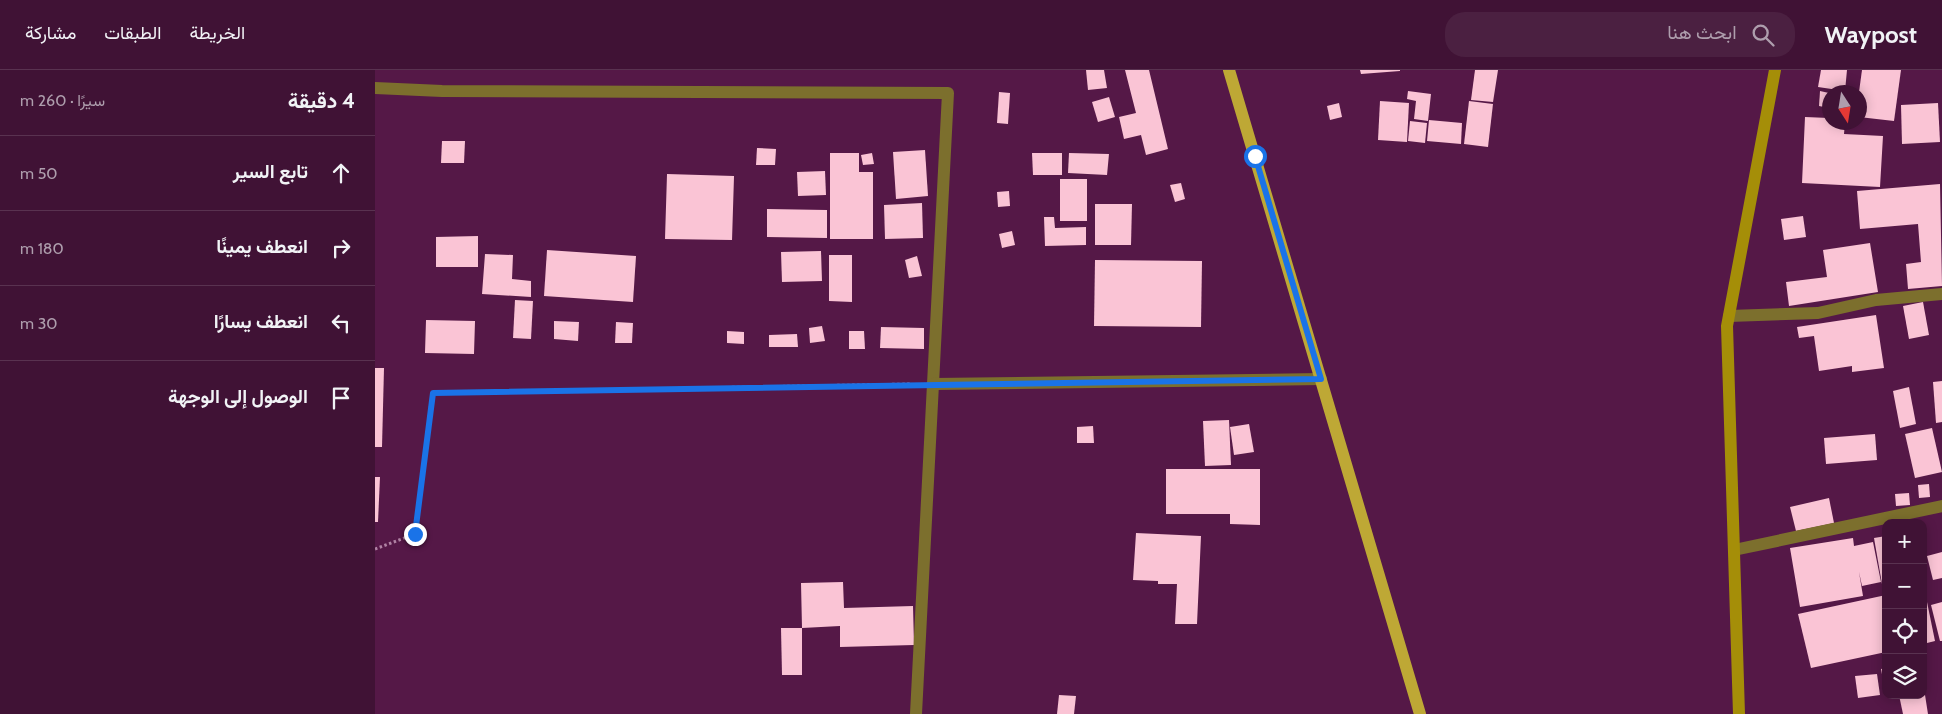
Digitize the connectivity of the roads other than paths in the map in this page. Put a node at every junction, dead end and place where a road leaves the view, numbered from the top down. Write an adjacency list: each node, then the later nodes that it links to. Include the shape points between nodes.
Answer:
1 (1229, 70): 6 (main road)
2 (1775, 70): 5 (street)
3 (375, 88): 7 (street, via 948,93)
4 (1942, 294): 5 (street, via 1876,300 1818,314)
5 (1729, 316): 9 (street)
6 (1321, 379): 7 (street); 11 (main road)
7 (933, 384): 10 (street)
8 (1942, 506): 9 (street)
9 (1735, 550): 12 (street)
10 (916, 714)
11 (1420, 714)
12 (1739, 714)

